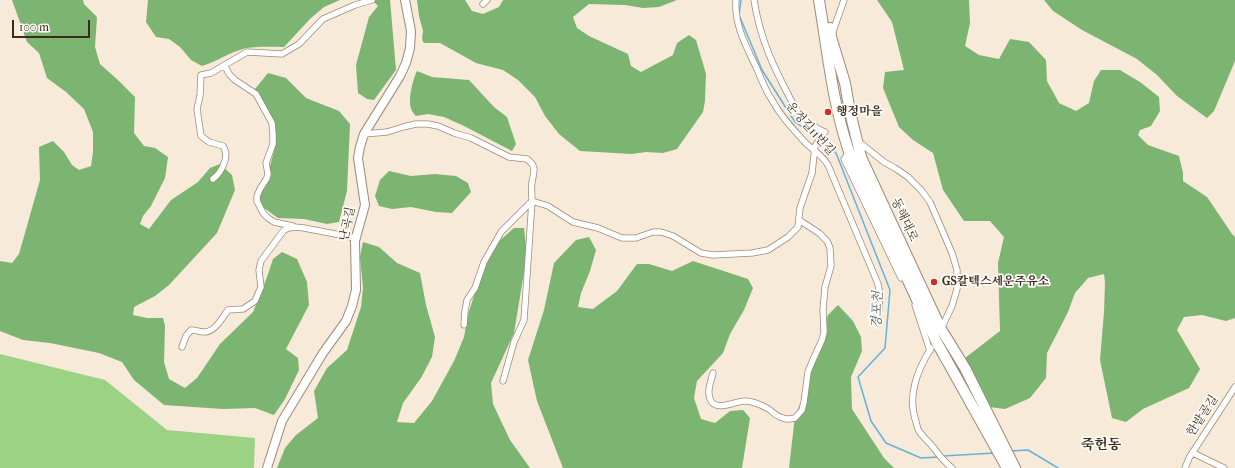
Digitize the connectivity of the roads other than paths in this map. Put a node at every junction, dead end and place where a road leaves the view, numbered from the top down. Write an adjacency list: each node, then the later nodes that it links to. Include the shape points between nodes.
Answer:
1 (372, 0): 9 (street, via 323,19 299,44 282,54 247,52)
2 (405, 0): 10 (street, 난곡길, via 411,32 406,63)
3 (736, 0): 12 (street, 운정길11번길, via 736,18 740,33 771,100 804,142)
4 (754, 0): 12 (street, via 765,47 789,97 804,118 824,131)
5 (819, 0): 13 (highway, 동해대로, via 837,111)
6 (825, 0): 8 (highway, 동해대로)
7 (844, 0): 8 (street)
8 (832, 37): 11 (highway, 동해대로)
9 (225, 66): 14 (street, via 201,75 197,109 202,136 208,142 221,145 225,149 224,164); 17 (street, via 235,80 256,94 272,123 273,144 266,163 268,174 257,201 268,218)
10 (364, 134): 15 (street, via 428,124 471,138 509,157 527,159 535,171); 18 (street, 난곡길, via 358,158 365,205)
11 (857, 140): 21 (highway, 동해대로, via 861,157); 21 (street, via 908,177 930,202 957,270 957,289)
12 (814, 149): 16 (street, via 812,173 800,208); 19 (street, 운정길11번길, via 828,165 878,284)
13 (849, 152): 22 (highway, 동해대로); 24 (street, via 844,159 914,303)
14 (213, 178)
15 (532, 201): 16 (street, via 548,206 573,222 598,228 622,238 636,238 661,232 701,252 713,255 768,250 794,232); 20 (street, via 496,240 467,300); 26 (street, via 524,320 514,342)
16 (799, 220): 25 (street, via 819,233 827,242 831,266 825,287 823,336 808,372 800,414 795,418 784,419 766,408 746,401 720,406 715,404 709,395)
17 (295, 227): 18 (street); 23 (street, via 284,230 261,261 261,287 255,301 243,309 228,310 209,331 191,330)
18 (356, 238): 30 (street, 난곡길, via 356,290 352,306 346,321 323,353 282,421)
19 (878, 319)
20 (464, 325)
21 (941, 329): 29 (highway, 동해대로, via 965,368 999,437)
22 (936, 340): 24 (street); 29 (highway, 동해대로)
23 (182, 347)
24 (930, 351): 31 (street, via 914,382 913,415 918,430 943,461)
25 (713, 373)
26 (503, 381)
27 (1235, 387): 28 (street, 한밭골길)
28 (1191, 455): 32 (street, 한밭골길); 33 (street)
29 (1010, 466)
30 (267, 468)
31 (952, 468)
32 (1185, 468)
33 (1224, 468)

